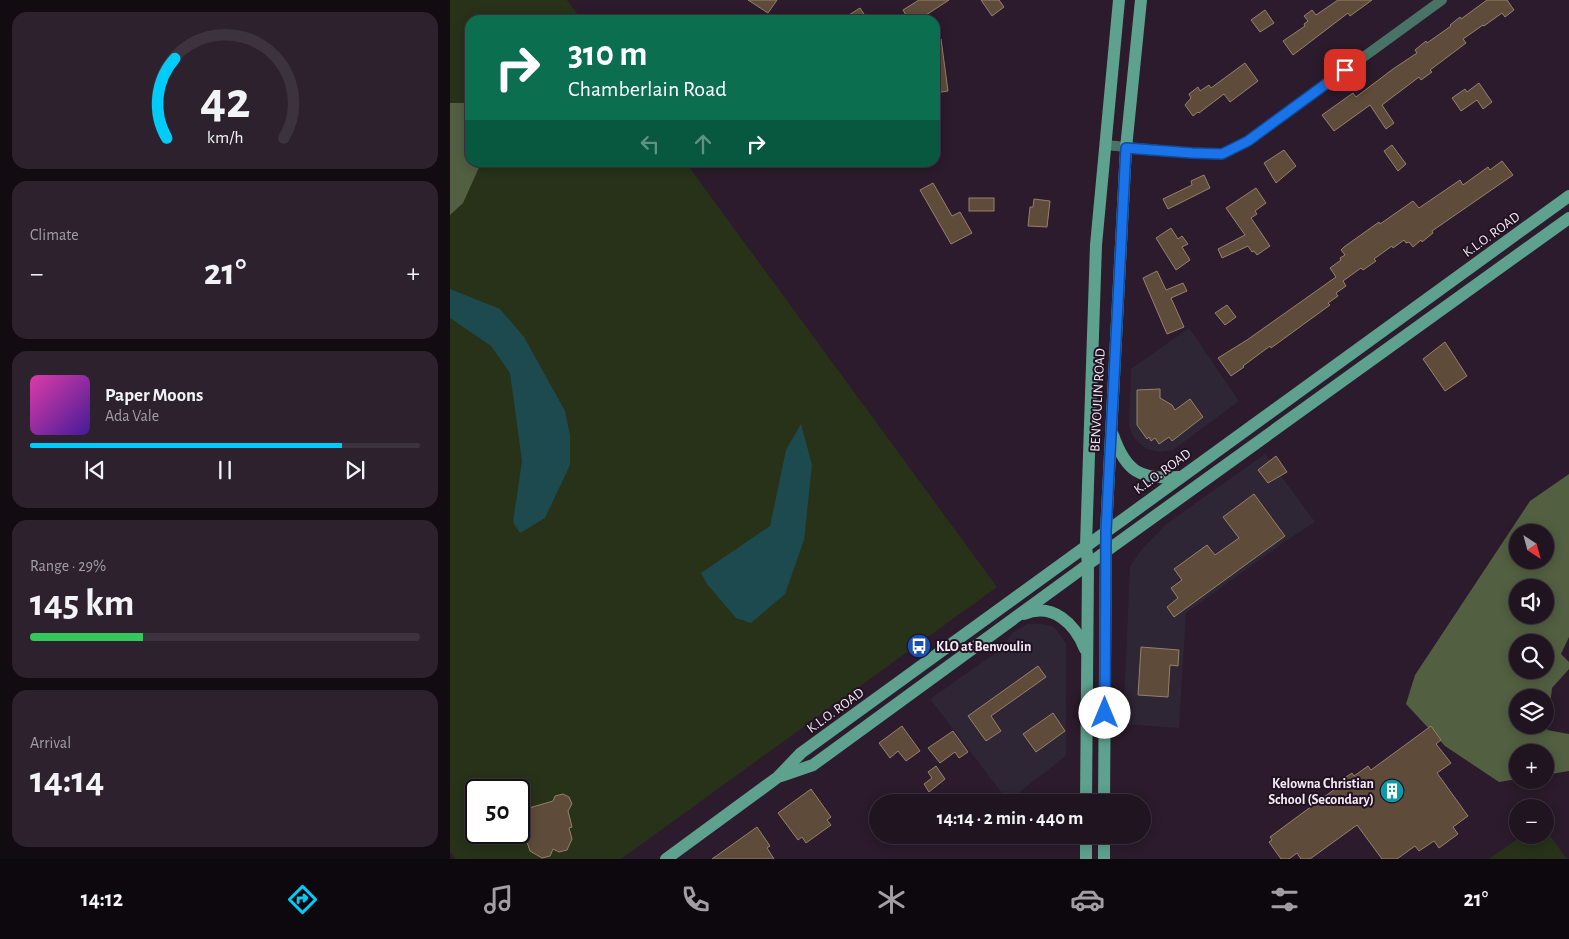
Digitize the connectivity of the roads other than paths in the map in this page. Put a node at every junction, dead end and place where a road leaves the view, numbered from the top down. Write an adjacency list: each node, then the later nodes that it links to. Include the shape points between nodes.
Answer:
1 (1119, 0): 4 (main road, BENVOULIN ROAD)
2 (1141, 0): 5 (main road, BENVOULIN ROAD)
3 (1442, 0): 5 (street, via 1248,141 1222,154)
4 (1105, 145): 5 (street); 11 (main road, BENVOULIN ROAD, via 1096,245)
5 (1126, 148): 8 (main road, BENVOULIN ROAD)
6 (1569, 196): 9 (main road, K.L.O. ROAD)
7 (1569, 218): 12 (main road, K.L.O. ROAD)
8 (1111, 428): 9 (main road, via 1118,449 1135,471 1160,479); 10 (main road, BENVOULIN ROAD)
9 (1180, 477): 10 (main road, K.L.O. ROAD)
10 (1106, 531): 11 (main road, K.L.O. ROAD); 12 (main road, BENVOULIN ROAD)
11 (1086, 545): 13 (main road, BENVOULIN ROAD); 16 (main road, K.L.O. ROAD, via 802,753)
12 (1106, 552): 13 (main road, K.L.O. ROAD); 18 (main road, BENVOULIN ROAD)
13 (1088, 565): 14 (main road, K.L.O. ROAD); 15 (main road, BENVOULIN ROAD)
14 (1017, 617): 15 (main road, via 1029,611 1051,612 1063,617 1080,636); 16 (main road, K.L.O. ROAD, via 813,766)
15 (1087, 655): 17 (main road, BENVOULIN ROAD)
16 (778, 777): 21 (main road, K.L.O. ROAD)
17 (1086, 794)
18 (1104, 794)
19 (1086, 844): 22 (main road)
20 (1104, 844): 23 (main road)
21 (666, 859)
22 (1086, 859)
23 (1104, 859)

